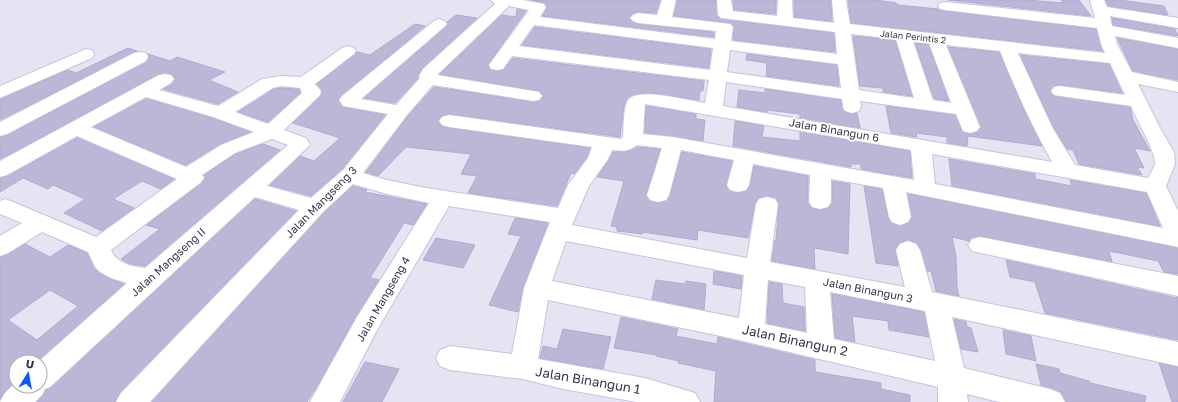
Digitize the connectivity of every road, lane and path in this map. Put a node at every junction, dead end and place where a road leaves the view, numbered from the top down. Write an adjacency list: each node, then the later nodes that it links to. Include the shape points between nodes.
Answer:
1 (669, 0): 11 (street)
2 (785, 0): 12 (street)
3 (501, 1): 4 (street); 30 (street, Jalan Mangseng 3, via 429,73)
4 (543, 4): 6 (street); 10 (street)
5 (945, 6): 15 (street)
6 (562, 10)
7 (725, 14): 11 (street, Jalan Perintis 2); 12 (street, Jalan Perintis 2); 19 (street)
8 (841, 15): 12 (street, Jalan Perintis 2); 15 (street); 16 (street, Jalan Perintis 2); 25 (street)
9 (624, 17): 11 (street, Jalan Perintis 2)
10 (530, 20): 19 (street); 21 (street)
11 (663, 21)
12 (785, 22)
13 (1178, 23): 15 (street)
14 (439, 24): 42 (street, via 348,100)
15 (1105, 28): 18 (street); 20 (street, Jalan Perintis 2); 29 (street)
16 (903, 35): 17 (street, Jalan Perintis 2); 39 (street)
17 (936, 39): 20 (street, Jalan Perintis 2); 41 (street)
18 (1178, 43)
19 (722, 44): 25 (street); 28 (street)
20 (1007, 47): 56 (street, via 1042,127)
21 (507, 50): 26 (street); 28 (street)
22 (348, 51): 32 (street)
23 (86, 54): 31 (street)
24 (140, 58): 47 (street)
25 (846, 60): 37 (street)
26 (497, 64)
27 (0, 76): 31 (street)
28 (718, 76): 37 (street); 40 (street)
29 (1126, 76): 33 (street); 38 (street)
30 (429, 79): 36 (street); 42 (street, Jalan Mangseng 3)
31 (23, 82): 35 (street)
32 (304, 83): 43 (street, via 268,83); 48 (street, via 312,91 311,95)
33 (1178, 87)
34 (1060, 91): 38 (street)
35 (0, 93)
36 (533, 96)
37 (851, 101): 39 (street)
38 (1138, 102): 61 (street, via 1164,152 1165,164)
39 (925, 105): 41 (street)
40 (713, 109): 49 (street, Jalan Binangun 6, via 640,99 636,102); 52 (street, Jalan Binangun 6)
41 (964, 110): 45 (street)
42 (400, 111): 58 (street, Jalan Mangseng 3)
43 (220, 113): 46 (street, via 148,84); 48 (street)
44 (449, 121): 50 (street)
45 (970, 127)
46 (76, 128): 54 (street); 57 (street)
47 (0, 130)
48 (271, 132): 57 (street, via 232,147); 62 (street, Jalan Mangseng II, via 299,142 300,145)
49 (633, 138): 50 (street, via 625,145); 51 (street)
50 (604, 143): 72 (street, Jalan Binangun 1, via 598,159 579,185)
51 (673, 143): 53 (street); 64 (street)
52 (921, 145): 56 (street, Jalan Binangun 6); 63 (street)
53 (745, 156): 55 (street); 60 (street)
54 (0, 170)
55 (821, 170): 59 (street); 66 (street)
56 (1068, 172): 61 (street, Jalan Binangun 6)
57 (188, 175): 77 (street, via 193,178 190,181)
58 (350, 175): 65 (street, Jalan Binangun 3, via 381,186); 69 (street, Jalan Mangseng 3)
59 (893, 183): 63 (street); 70 (street)
60 (738, 184)
61 (1155, 186): 73 (street)
62 (251, 188): 69 (street); 80 (street, Jalan Mangseng II)
63 (925, 189): 74 (street)
64 (658, 195)
65 (443, 198): 72 (street, Jalan Binangun 3); 95 (street, Jalan Mangseng 4, via 366,325)
66 (820, 202)
67 (767, 204): 79 (street)
68 (5, 207): 71 (street)
69 (315, 207): 94 (street, Jalan Mangseng 3)
70 (900, 217)
71 (41, 222): 76 (street); 77 (street)
72 (561, 224): 79 (street, Jalan Binangun 3); 83 (street, Jalan Binangun 1)
73 (1178, 234)
74 (1178, 239)
75 (980, 245): 82 (street)
76 (0, 247)
77 (98, 247): 80 (street, via 105,263 135,277)
78 (908, 250): 84 (street)
79 (757, 268): 81 (street, Jalan Binangun 3); 85 (street)
80 (150, 278): 90 (street, Jalan Mangseng II)
81 (817, 280): 84 (street, Jalan Binangun 3); 86 (street)
82 (1178, 286)
83 (537, 288): 85 (street, Jalan Binangun 2); 89 (street, Jalan Binangun 1)
84 (928, 302): 87 (street, Jalan Binangun 3); 91 (street)
85 (751, 331): 86 (street, Jalan Binangun 2)
86 (821, 346): 91 (street, Jalan Binangun 2)
87 (1178, 354)
88 (450, 358): 89 (street)
89 (523, 367): 96 (street, Jalan Binangun 1, via 541,373 654,392)
90 (48, 371)
91 (953, 389): 97 (street, Jalan Binangun 2)
92 (24, 394): 93 (street)
93 (15, 402)
94 (131, 402)
95 (326, 402)
96 (685, 402)
97 (1050, 402)

